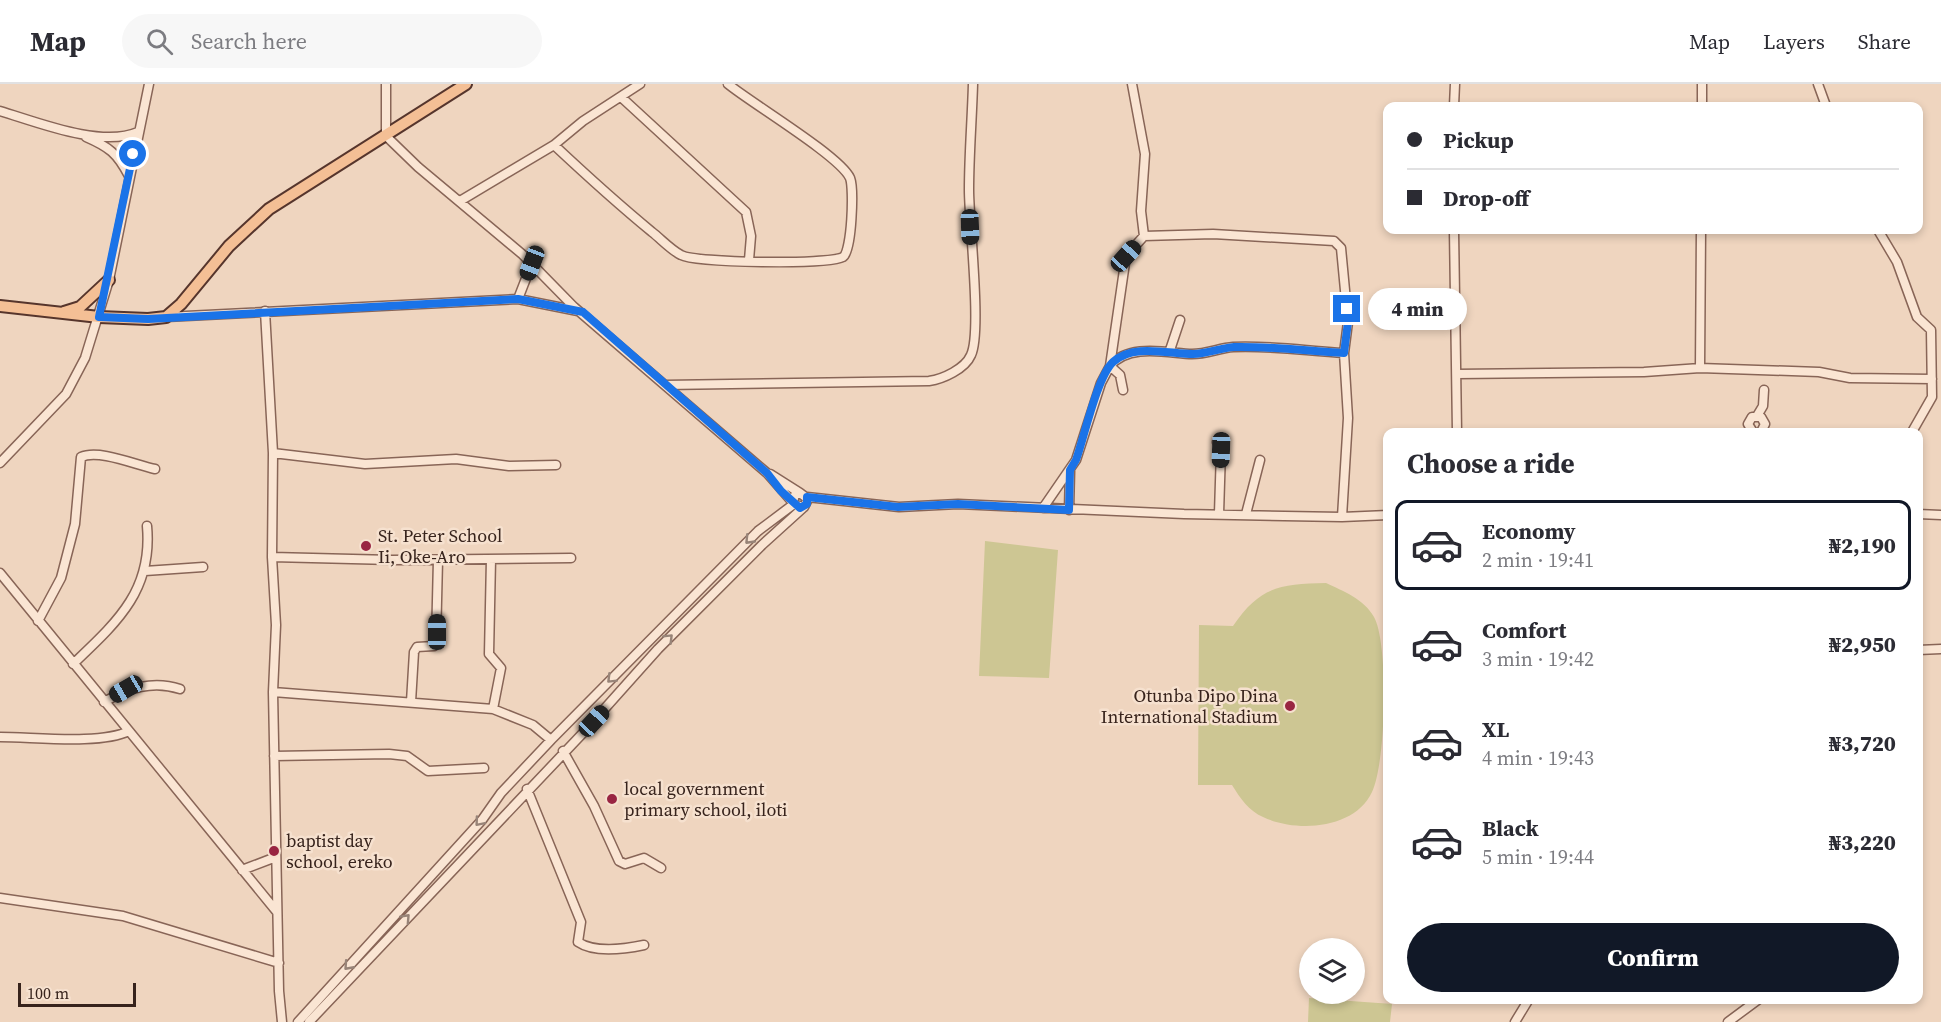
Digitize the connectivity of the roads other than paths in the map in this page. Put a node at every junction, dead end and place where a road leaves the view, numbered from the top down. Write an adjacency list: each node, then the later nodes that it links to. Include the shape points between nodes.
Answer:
1 (148, 84): 16 (street)
2 (386, 84): 18 (street)
3 (466, 84): 18 (main road)
4 (640, 84): 11 (street)
5 (728, 84): 26 (street, via 841,166 852,189 849,249 843,256 796,262)
6 (973, 84): 43 (street, via 969,191 974,324 972,353 966,363 943,378 929,381)
7 (1132, 84): 25 (street, via 1145,154 1141,212)
8 (1455, 84): 12 (street)
9 (1702, 84): 13 (street)
10 (1818, 84): 14 (street)
11 (621, 97): 19 (street); 26 (street, via 746,212 751,236)
12 (1454, 102)
13 (1702, 102)
14 (1825, 102)
15 (0, 111): 17 (street)
16 (138, 132): 17 (street, via 118,138); 20 (street)
17 (77, 133): 20 (street, via 119,156)
18 (386, 136): 21 (street); 34 (main road, via 288,196 252,224)
19 (554, 145): 21 (street); 26 (street, via 612,200 681,255 728,263)
20 (129, 176): 28 (street)
21 (460, 201): 27 (street)
22 (1454, 234): 41 (street)
23 (1701, 234): 40 (street)
24 (1880, 234): 42 (street, via 1897,262 1917,317 1931,330)
25 (1144, 236): 38 (street, via 1213,234 1334,241 1341,248 1348,322); 39 (street, via 1126,256)
26 (748, 260)
27 (532, 263): 29 (street); 32 (street)
28 (109, 280): 33 (main road, via 80,307); 35 (street)
29 (518, 299): 31 (street); 32 (street)
30 (0, 306): 33 (main road)
31 (265, 311): 34 (street); 52 (street)
32 (583, 312): 43 (street)
33 (60, 313): 35 (main road)
34 (166, 316): 35 (main road)
35 (99, 317): 54 (street, via 85,358 66,394)
36 (1180, 320): 37 (street)
37 (1170, 350): 38 (street, via 1192,354 1232,347); 39 (street, via 1128,354)
38 (1344, 353): 69 (street, via 1348,418)
39 (1110, 366): 44 (street, via 1120,375); 57 (street)
40 (1700, 368): 41 (street); 42 (street)
41 (1456, 374): 47 (street)
42 (1932, 380): 50 (street, via 1932,397)
43 (665, 385): 58 (street)
44 (1124, 390)
45 (1764, 390): 46 (street, via 1763,406)
46 (1756, 416): 48 (street, via 1748,424); 49 (street, via 1761,417)
47 (1457, 428)
48 (1750, 428)
49 (1763, 428)
50 (1914, 428)
51 (1217, 442): 64 (street, via 1221,450)
52 (273, 453): 55 (street, via 366,464 456,459 508,466); 71 (street)
53 (1260, 460): 65 (street)
54 (0, 464)
55 (556, 465)
56 (155, 469): 78 (street, via 104,456 81,457 75,524 61,578)
57 (1070, 470): 62 (street); 63 (street)
58 (767, 473): 59 (street); 60 (street)
59 (803, 495): 60 (street, via 794,497); 61 (street, via 807,503); 62 (street, via 898,507 958,504)
60 (793, 503): 61 (street); 89 (street, one-way to 89, via 758,531)
61 (804, 507): 90 (street, one-way to 61, via 696,610)
62 (1043, 508): 63 (street)
63 (1069, 510): 64 (street)
64 (1219, 514): 65 (street)
65 (1246, 514): 69 (street)
66 (1923, 514): 68 (street)
67 (1383, 515): 69 (street)
68 (1941, 515)
69 (1342, 517)
70 (147, 526): 76 (street)
71 (272, 557): 74 (street); 83 (street, via 276,625)
72 (571, 558): 73 (street)
73 (491, 559): 74 (street); 86 (street, via 489,654 501,668)
74 (438, 560): 85 (street, via 436,641 434,646 417,647 414,652)
75 (203, 567): 76 (street)
76 (145, 571): 81 (street, via 136,594 112,627)
77 (0, 573): 78 (street)
78 (38, 621): 81 (street)
79 (1941, 649): 80 (street)
80 (1923, 650)
81 (73, 664): 84 (street)
82 (180, 689): 84 (street, via 126,689)
83 (273, 692): 85 (street); 91 (street)
84 (105, 702): 87 (street)
85 (411, 702): 86 (street)
86 (493, 710): 89 (street, via 533,725)
87 (129, 731): 88 (street, via 116,737 87,739); 96 (street)
88 (0, 737)
89 (551, 740): 104 (street, one-way to 104)
90 (563, 751): 93 (street); 95 (street, via 619,861 625,864 644,858)
91 (274, 756): 92 (street, via 389,754 407,756 428,771); 94 (street)
92 (484, 768)
93 (527, 789): 99 (street, via 581,922 578,942 584,946 626,949); 105 (street, one-way to 93)
94 (276, 857): 96 (street); 98 (street)
95 (661, 868)
96 (243, 870): 98 (street)
97 (0, 898): 100 (street, via 123,916)
98 (277, 912): 100 (street)
99 (644, 945)
100 (279, 963): 103 (street)
101 (1526, 1004): 106 (street)
102 (1752, 1004): 107 (street)
103 (282, 1022)
104 (298, 1022)
105 (309, 1022)
106 (1515, 1022)
107 (1728, 1022)

